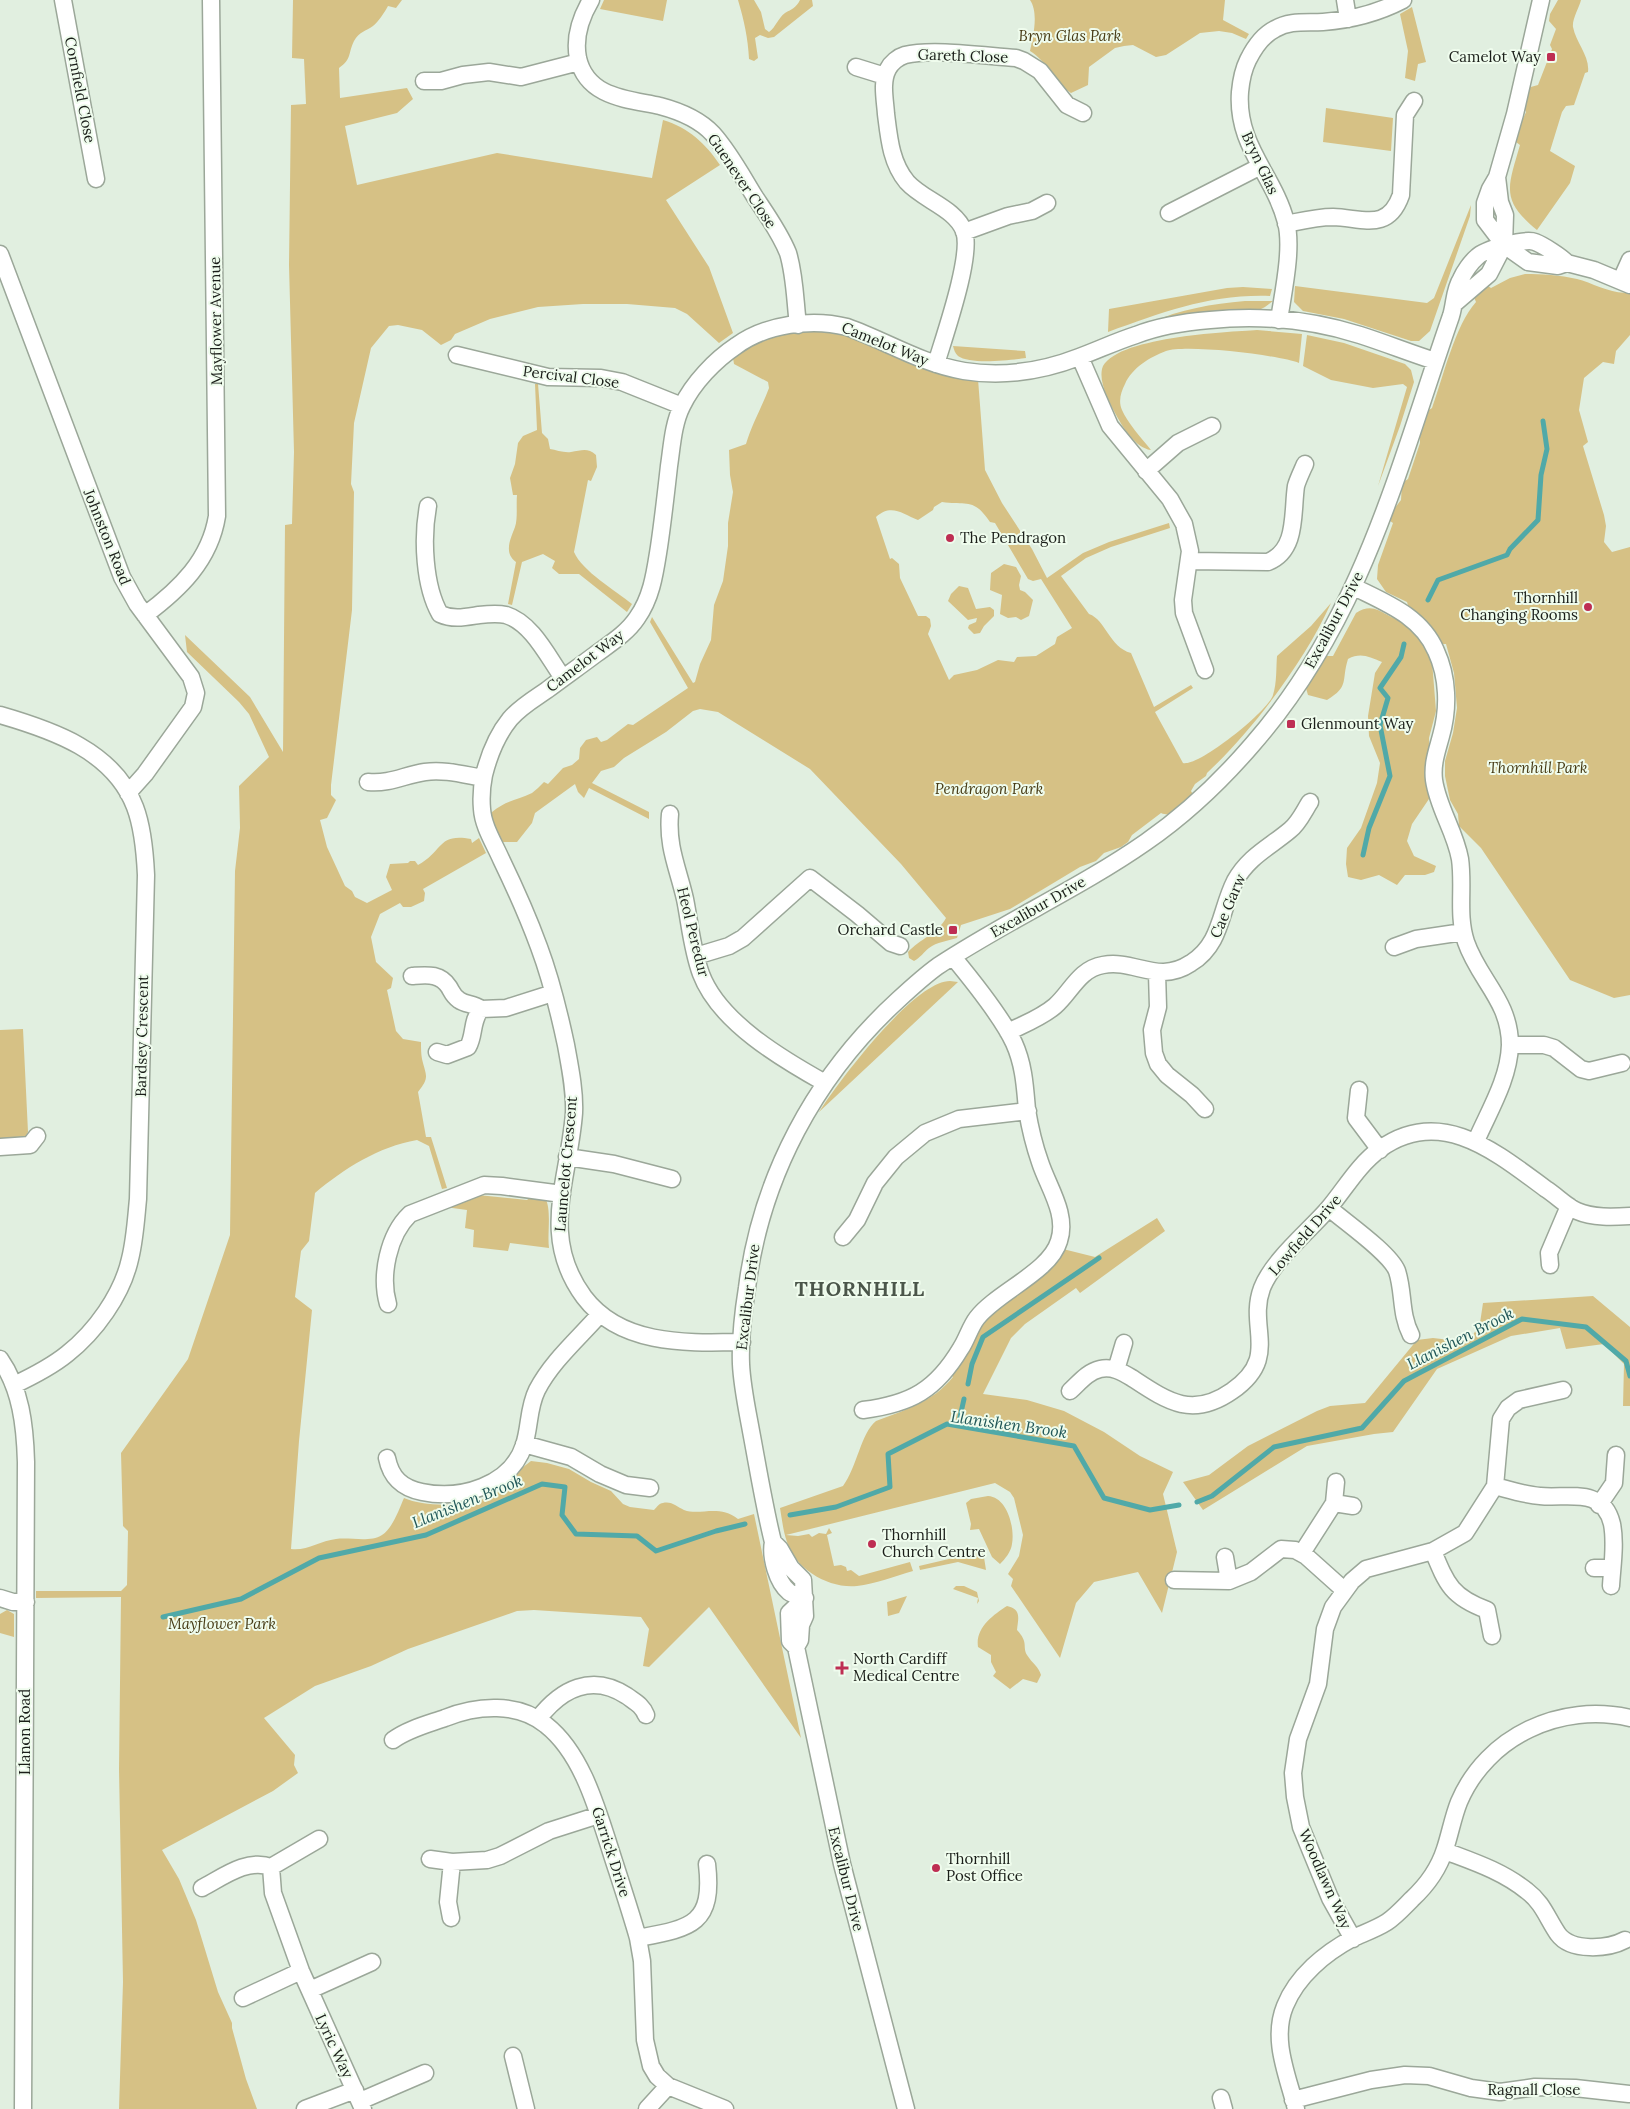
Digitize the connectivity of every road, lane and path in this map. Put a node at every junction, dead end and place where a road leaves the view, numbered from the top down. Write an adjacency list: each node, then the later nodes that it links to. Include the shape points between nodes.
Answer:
1 (63, 0): 15 (street, Cornfield Close)
2 (211, 0): 37 (street, Mayflower Avenue, via 217,516 211,543 199,564)
3 (591, 0): 8 (street, Guenever Close, via 578,36)
4 (1345, 0): 7 (street)
5 (1403, 0): 7 (street, Bryn Glas)
6 (1541, 0): 20 (street, via 1521,90 1484,215)
7 (1348, 19): 14 (street, Bryn Glas, via 1284,24 1266,34 1251,54 1241,81 1239,102 1244,132)
8 (579, 62): 11 (street, via 522,77 488,72); 25 (street, Guenever Close, via 589,81 606,94 671,109 700,123 712,134 782,240 792,269)
9 (856, 67): 10 (street)
10 (885, 76): 13 (street, Gareth Close, via 896,60 917,54 1016,58 1040,72 1067,105); 19 (street, via 889,137 899,170 918,191 952,215)
11 (424, 81)
12 (1414, 101): 18 (street, via 1405,115 1401,195 1396,208 1388,216 1378,221 1331,217)
13 (1083, 113)
14 (1259, 168): 17 (street); 18 (street, Bryn Glas, via 1275,195)
15 (96, 179)
16 (1047, 203): 19 (street, via 1032,211)
17 (1169, 213)
18 (1286, 224): 24 (street, Bryn Glas, via 1287,255)
19 (964, 232): 29 (street, via 965,264)
20 (1504, 245): 23 (street, Excalibur Drive, via 1534,241 1568,263); 28 (street, Excalibur Drive, via 1478,256 1461,278)
21 (0, 254): 37 (street, Johnston Road, via 111,553 128,590)
22 (1630, 260): 23 (street)
23 (1625, 282)
24 (1279, 320): 27 (street, Camelot Way, via 1237,318 1184,323 1137,334); 28 (street, Camelot Way, via 1358,335)
25 (798, 324): 29 (street, Camelot Way, via 848,326); 30 (street, Camelot Way, via 753,335 733,347 710,368)
26 (457, 355): 30 (street, Percival Close, via 548,377 601,378 622,382)
27 (1080, 357): 29 (street, Camelot Way, via 1046,367 1010,372 976,372); 33 (street, via 1110,426)
28 (1435, 361): 36 (street, Excalibur Drive, via 1382,517)
29 (936, 364)
30 (682, 406): 39 (street, Camelot Way, via 675,430 651,590 646,602 627,631)
31 (1212, 426): 33 (street, via 1178,443)
32 (1305, 464): 35 (street, via 1297,483 1289,541 1277,558 1268,562)
33 (1146, 470): 35 (street, via 1170,499 1184,524)
34 (428, 506): 39 (street, via 424,534 431,590 440,614 460,618 501,614 515,619 532,635)
35 (1189, 561): 38 (street, via 1184,613)
36 (1354, 587): 47 (street, via 1421,626 1440,663 1445,680 1446,706 1434,762 1434,778 1460,859); 51 (street, Excalibur Drive, via 1318,655 1266,728 1236,763 1196,801 1159,832 1112,864)
37 (146, 615): 43 (street, Johnston Road, via 191,677 196,693 193,707)
38 (1204, 670)
39 (563, 678): 41 (street, Camelot Way, via 513,716 491,752)
40 (0, 715): 43 (street, Bardsey Crescent, via 76,743 101,760)
41 (483, 778): 42 (street, via 434,771 388,783); 46 (street, Camelot Way, via 482,808)
42 (368, 782)
43 (128, 793): 83 (street, Bardsey Crescent, via 144,843 146,875 139,1169 130,1261 120,1286 93,1329 68,1354)
44 (1310, 802): 52 (street, Cae Garw, via 1292,829 1255,856 1242,871 1210,947 1190,964 1168,972)
45 (670, 814): 50 (street, Heol Peredur, via 670,849)
46 (492, 839): 54 (street, Launcelot Crescent, via 539,946)
47 (1463, 932): 49 (street, via 1416,939); 57 (street, via 1474,961 1494,990 1504,1012)
48 (900, 946): 50 (street, via 891,943 810,878 743,938)
49 (1394, 948)
50 (696, 956): 60 (street, Heol Peredur, via 709,990 728,1016 756,1039)
51 (953, 957): 56 (street); 60 (street, Excalibur Drive, via 886,1010 853,1045)
52 (1157, 972): 56 (street, Cae Garw, via 1120,964 1091,969 1054,1007); 62 (street, via 1158,1007 1152,1030 1158,1064)
53 (412, 976): 55 (street, via 442,978 461,1002 475,1004)
54 (553, 993): 55 (street, via 506,1008); 68 (street, Launcelot Crescent, via 566,1044 574,1098)
55 (480, 1009): 58 (street, via 475,1016 468,1047 447,1055)
56 (1008, 1032): 63 (street, via 1022,1068)
57 (1510, 1046): 59 (street, via 1554,1048 1581,1069 1590,1071); 65 (street, via 1503,1080)
58 (437, 1052)
59 (1622, 1063)
60 (825, 1083): 79 (street, Excalibur Drive, via 796,1129 763,1209 748,1273)
61 (1359, 1090): 67 (street, via 1356,1118)
62 (1205, 1109)
63 (1028, 1111): 74 (street, via 959,1119 925,1133 896,1157 875,1183 857,1220); 86 (street, via 1040,1162 1059,1210 1061,1231 1055,1250 1044,1264 977,1317 954,1360 931,1386 907,1399)
64 (36, 1136): 66 (street, via 30,1145)
65 (1476, 1141): 67 (street, Lowfield Drive, via 1453,1134 1425,1132 1404,1136); 71 (street, Lowfield Drive)
66 (0, 1147)
67 (1380, 1150): 72 (street, Lowfield Drive, via 1357,1172)
68 (567, 1157): 69 (street, via 614,1164); 70 (street, Launcelot Crescent)
69 (672, 1180)
70 (562, 1194): 76 (street, via 484,1186 410,1214 402,1221 387,1263 385,1293); 77 (street, Launcelot Crescent, via 559,1228 565,1263 579,1290)
71 (1569, 1206): 73 (street, Lowfield Drive, via 1585,1213); 75 (street, via 1549,1253)
72 (1329, 1208): 78 (street, via 1393,1263); 82 (street, Lowfield Drive, via 1268,1276 1259,1299 1261,1338 1257,1362 1244,1381 1232,1391 1216,1400 1191,1407 1162,1397)
73 (1630, 1216)
74 (843, 1237)
75 (1550, 1265)
76 (388, 1304)
77 (600, 1314): 79 (street, Launcelot Crescent, via 623,1328 652,1338 683,1342); 87 (street, via 537,1390 528,1415)
78 (1411, 1335)
79 (742, 1342): 140 (street, Excalibur Drive, via 743,1381 773,1542 803,1580 805,1598 789,1613 790,1641 796,1647 842,1864)
80 (1124, 1343): 82 (street)
81 (0, 1359): 83 (street, Llanon Road)
82 (1116, 1370): 85 (street, via 1089,1374)
83 (14, 1386): 107 (street, Llanon Road, via 26,1443)
84 (1563, 1390): 92 (street, Woodlawn Way, via 1519,1400 1508,1408 1501,1419)
85 (1070, 1391)
86 (863, 1410)
87 (524, 1444): 89 (street, via 514,1463 495,1480 476,1490 456,1493 423,1492 409,1487 391,1474); 93 (street, via 571,1457 626,1485)
88 (1616, 1455): 90 (street)
89 (387, 1458)
90 (1622, 1474): 95 (street)
91 (1336, 1482): 94 (street)
92 (1495, 1486): 95 (street, via 1540,1496 1576,1495); 97 (street, Woodlawn Way, via 1465,1533)
93 (650, 1488)
94 (1334, 1503): 96 (street); 98 (street)
95 (1600, 1505): 101 (street, via 1611,1522)
96 (1353, 1506)
97 (1433, 1551): 105 (street, Woodlawn Way, via 1366,1569); 108 (street, via 1454,1592 1467,1602 1492,1606)
98 (1302, 1553): 103 (street, via 1281,1549 1251,1572); 105 (street)
99 (1225, 1557): 103 (street)
100 (1594, 1568): 101 (street)
101 (1612, 1568): 104 (street)
102 (1174, 1580): 103 (street)
103 (1229, 1582)
104 (1611, 1586)
105 (1344, 1590): 123 (street, Woodlawn Way, via 1325,1629 1318,1684 1298,1739 1293,1773 1301,1827 1330,1898)
106 (0, 1598): 107 (street)
107 (26, 1602): 135 (street, Llanon Road)
108 (1492, 1636)
109 (646, 1715): 111 (street, via 643,1707 623,1694 589,1685 558,1698)
110 (1630, 1718): 115 (street, via 1605,1713 1578,1714 1536,1726 1510,1739 1489,1757 1468,1786 1460,1801)
111 (538, 1719): 112 (street, Garrick Drive, via 502,1709 474,1709 402,1733); 113 (street, Garrick Drive, via 552,1730 570,1754)
112 (393, 1740)
113 (599, 1815): 117 (street, via 548,1832 500,1856); 122 (street, Garrick Drive)
114 (319, 1839): 119 (street)
115 (1445, 1851): 123 (street, via 1431,1876 1412,1899 1386,1922); 124 (street, via 1496,1871 1528,1891 1558,1933 1569,1942 1605,1948)
116 (430, 1858): 117 (street)
117 (452, 1862): 121 (street, via 448,1902)
118 (707, 1864): 122 (street, via 708,1898 699,1918 680,1929)
119 (271, 1867): 120 (street, via 263,1864 246,1866); 126 (street, Lyric Way, via 273,1893)
120 (202, 1888)
121 (451, 1918)
122 (638, 1938): 131 (street, Garrick Drive, via 646,2054 657,2076)
123 (1353, 1938): 134 (street, via 1329,1952 1310,1969 1290,1995 1281,2016 1280,2044)
124 (1626, 1940)
125 (372, 1962): 127 (street)
126 (302, 1971): 127 (street, Lyric Way); 128 (street)
127 (310, 1990): 133 (street, Lyric Way)
128 (243, 1998)
129 (513, 2056): 137 (street)
130 (425, 2072): 133 (street)
131 (668, 2086): 138 (street); 139 (street, Garrick Drive)
132 (1628, 2094): 134 (street, Ragnall Close, via 1535,2087 1500,2092 1417,2074 1371,2080)
133 (359, 2100): 136 (street)
134 (1295, 2104)
135 (23, 2109)
136 (305, 2109)
137 (526, 2109)
138 (647, 2109)
139 (725, 2109)
140 (906, 2109)

